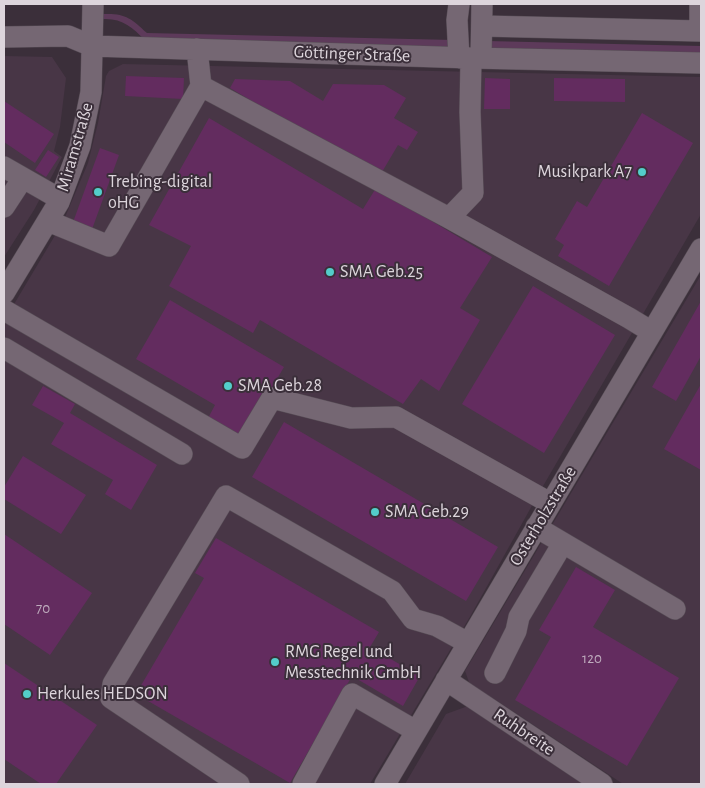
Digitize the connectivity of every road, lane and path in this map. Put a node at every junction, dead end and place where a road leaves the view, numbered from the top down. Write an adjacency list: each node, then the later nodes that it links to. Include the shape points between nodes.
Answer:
1 (93, 4): 7 (street, Miramstraße)
2 (459, 4): 9 (street, via 457,20)
3 (482, 4): 5 (street)
4 (700, 4): 5 (street, via 700,31)
5 (482, 26): 9 (street)
6 (4, 37): 7 (street, Göttinger Straße, via 68,36)
7 (92, 46): 8 (street, Göttinger Straße); 14 (street, Miramstraße, via 91,92 82,137)
8 (197, 49): 9 (street, Göttinger Straße); 11 (street)
9 (470, 58): 10 (street, Göttinger Straße); 16 (street, via 473,193)
10 (701, 63)
11 (201, 86): 16 (street); 17 (street, via 109,246)
12 (4, 167): 13 (street)
13 (23, 178): 14 (street); 15 (street)
14 (60, 199): 17 (street, Miramstraße)
15 (4, 207)
16 (449, 218): 21 (street)
17 (48, 222): 19 (street, Miramstraße)
18 (701, 250): 21 (street, Osterholzstraße)
19 (4, 293)
20 (4, 310): 24 (street, via 242,448 272,398 351,418 396,417)
21 (652, 332): 24 (street, Osterholzstraße)
22 (4, 348): 23 (street)
23 (182, 454)
24 (550, 503): 25 (street, Osterholzstraße)
25 (536, 527): 26 (street); 28 (street, Osterholzstraße)
26 (563, 543): 27 (street); 29 (street, via 519,617 516,631)
27 (675, 609)
28 (468, 643): 30 (street, Osterholzstraße); 32 (street, via 437,626 412,619 392,590 226,496 113,684 111,698)
29 (495, 673)
30 (446, 680): 31 (street, Osterholzstraße); 35 (street, Ruhbreite)
31 (416, 731): 33 (street, via 352,694); 34 (street, Osterholzstraße)
32 (238, 784)
33 (303, 784)
34 (385, 784)
35 (602, 784)

